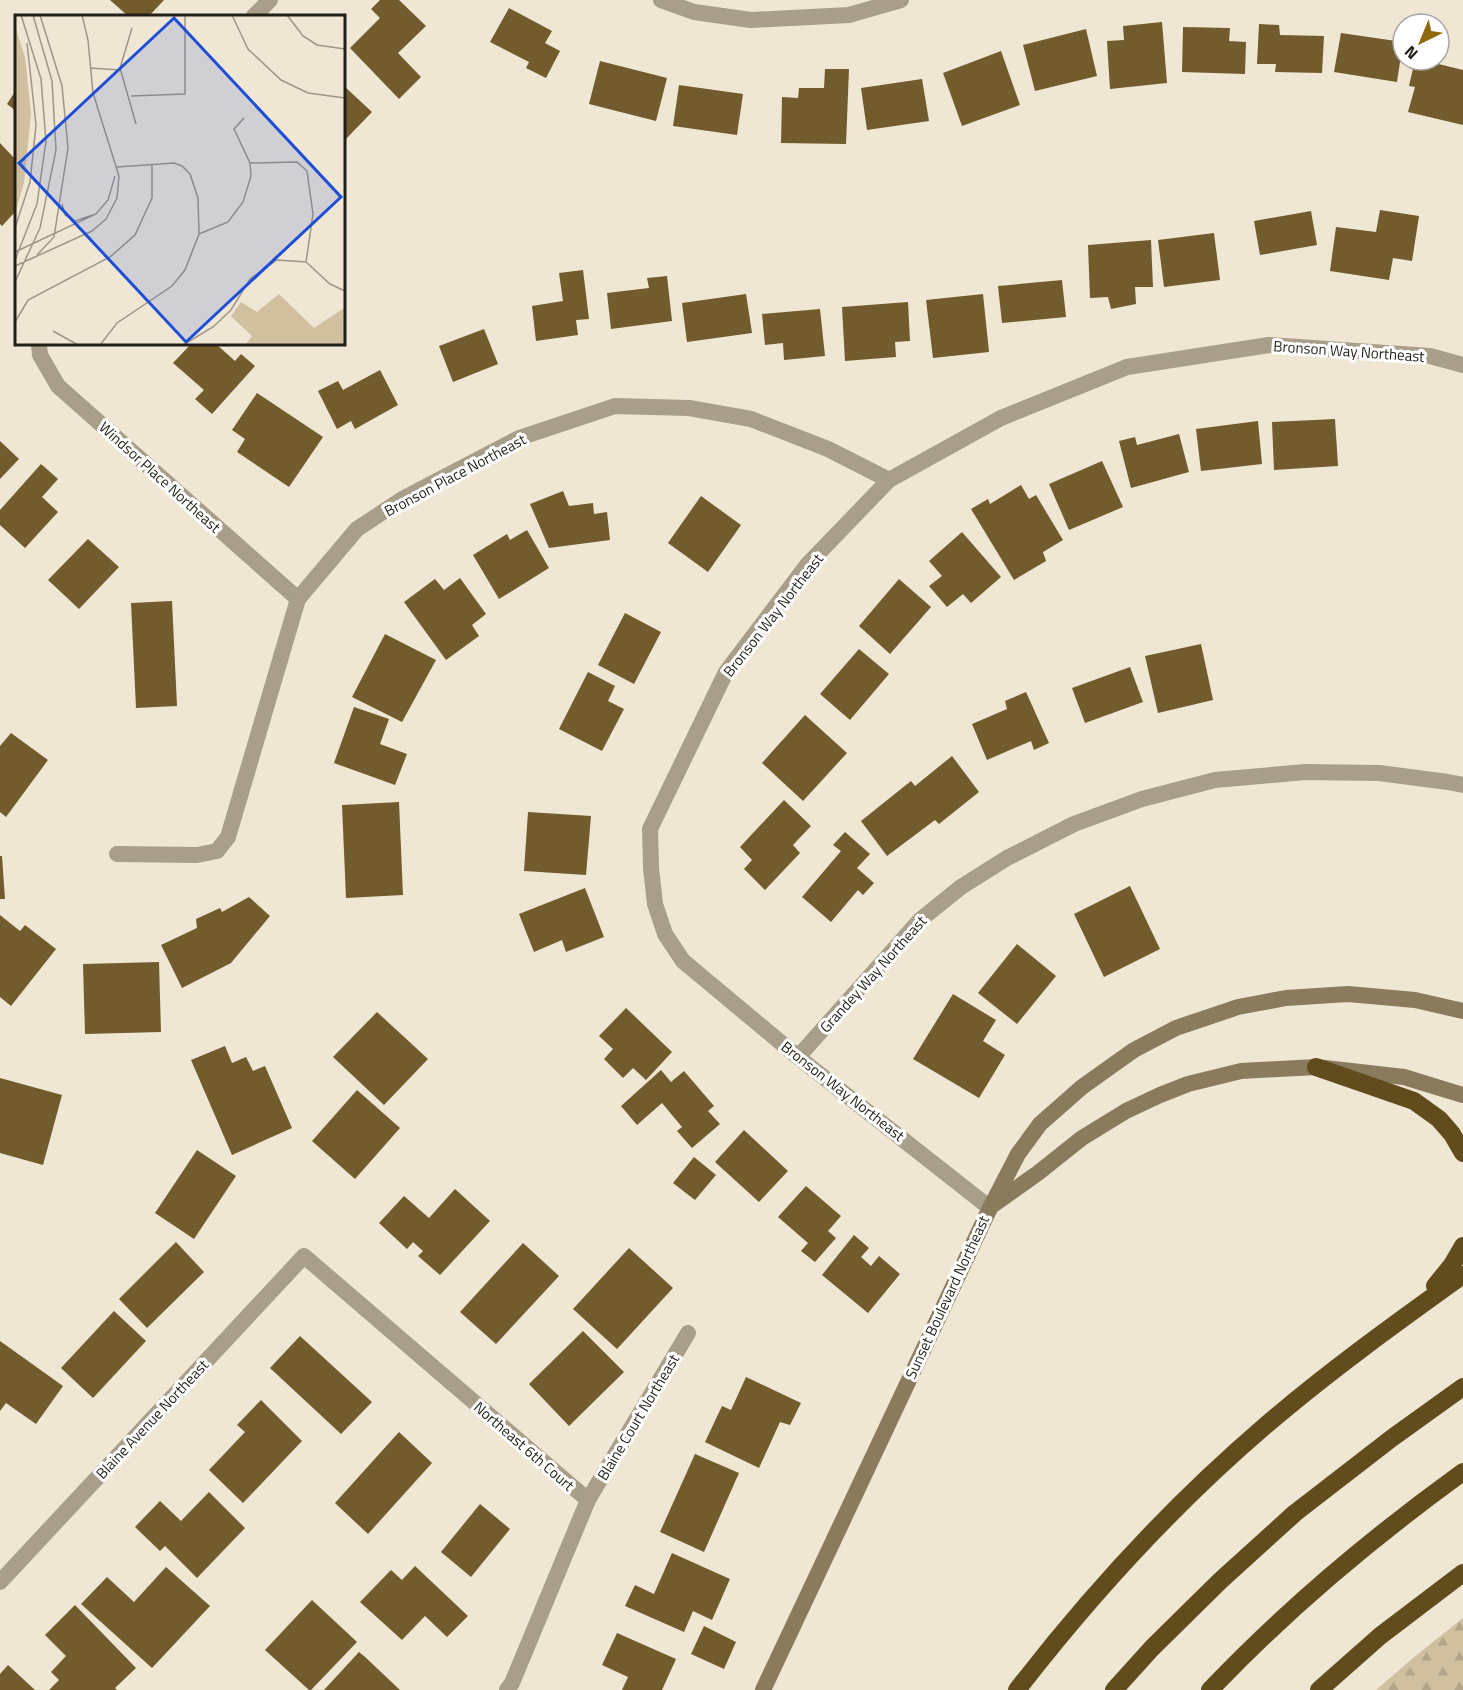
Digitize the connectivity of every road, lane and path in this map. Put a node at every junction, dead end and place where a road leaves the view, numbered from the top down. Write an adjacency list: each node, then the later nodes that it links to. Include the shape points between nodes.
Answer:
1 (270, 0): 4 (street)
2 (662, 0): 3 (street, via 694,12 751,20 849,15)
3 (900, 0)
4 (255, 15)
5 (39, 345): 8 (street, Windsor Place Northeast, via 40,355 58,386)
6 (1463, 365): 7 (street, Bronson Way Northeast, via 1430,356 1269,345 1126,367 1000,418)
7 (889, 480): 8 (street, Bronson Place Northeast, via 828,449 751,419 689,408 615,406 519,438 404,498 357,529); 12 (street, Bronson Way Northeast, via 807,566 726,672 650,829 655,904 665,934 682,961)
8 (298, 599): 10 (street, Bronson Place Northeast, via 228,837 217,851 197,855)
9 (1463, 785): 12 (street, Grandey Way Northeast, via 1379,773 1305,772 1215,780 1142,799 1074,824 961,887 921,920)
10 (117, 854)
11 (1463, 1011): 16 (main road, via 1415,1000 1348,994 1286,998 1238,1007 1176,1028 1134,1050 1090,1081 1040,1124 1018,1154)
12 (798, 1057): 16 (street, Bronson Way Northeast)
13 (1316, 1067): 14 (main road, Sunset Boulevard Northeast, via 1404,1077); 15 (highway, via 1414,1101 1439,1119); 16 (main road, Sunset Boulevard Northeast, via 1241,1071 1160,1095 1082,1138)
14 (1463, 1095)
15 (1463, 1153)
16 (990, 1208): 28 (main road, Sunset Boulevard Northeast)
17 (1463, 1246): 20 (highway)
18 (304, 1256): 24 (street, Northeast 6th Court); 26 (street, Blaine Avenue Northeast)
19 (1463, 1275): 20 (highway)
20 (1414, 1310): 29 (highway, via 1314,1385 1217,1470 1114,1575)
21 (688, 1333): 24 (street, Blaine Court Northeast)
22 (1463, 1387): 30 (highway, via 1295,1513 1203,1598)
23 (1463, 1472): 31 (highway, via 1313,1591)
24 (588, 1500): 27 (street, Northeast 6th Court)
25 (1463, 1573): 32 (highway, via 1380,1636)
26 (0, 1582)
27 (513, 1688)
28 (763, 1690)
29 (1017, 1690)
30 (1114, 1690)
31 (1210, 1690)
32 (1319, 1690)

